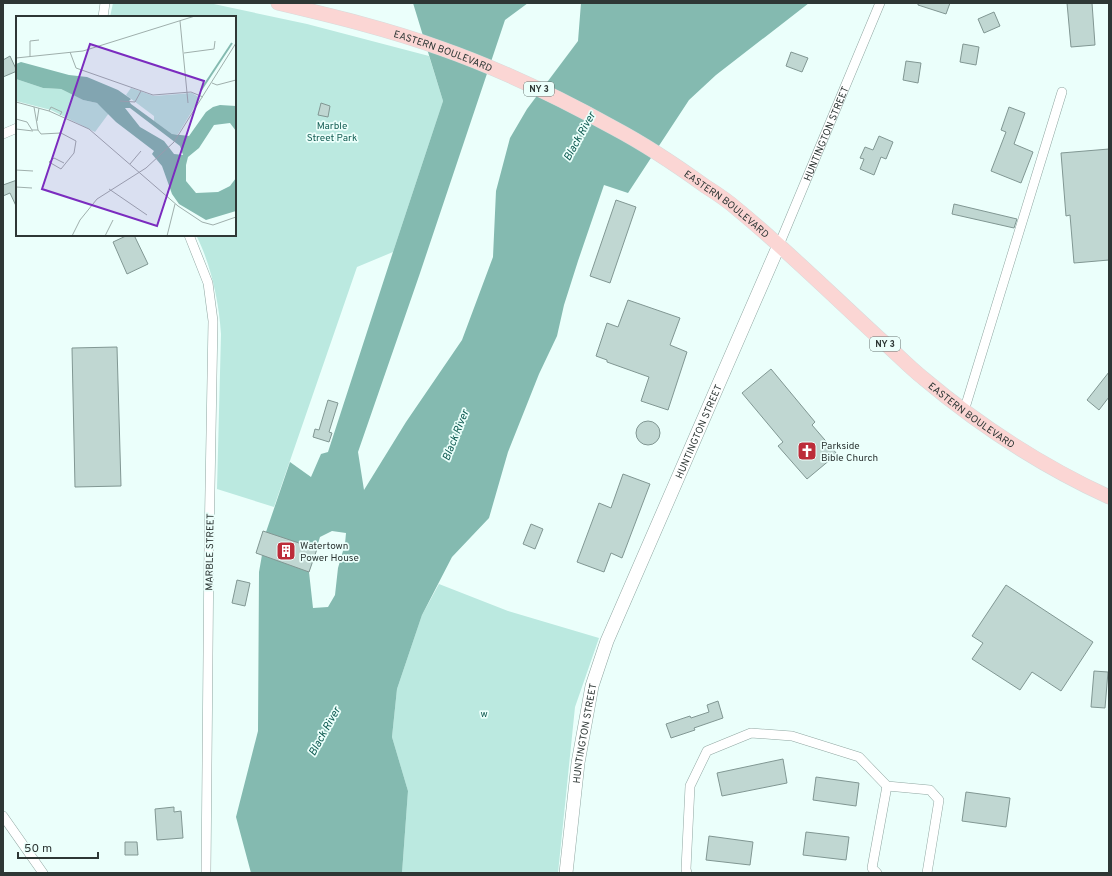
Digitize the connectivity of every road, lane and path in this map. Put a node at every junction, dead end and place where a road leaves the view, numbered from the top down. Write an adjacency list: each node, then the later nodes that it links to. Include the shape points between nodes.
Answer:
1 (105, 3): 4 (street)
2 (880, 3): 9 (street, HUNTINGTON STREET)
3 (284, 4): 9 (main road, EASTERN BOULEVARD / NY 3, via 339,17 440,48 544,91 632,138 678,167 735,207)
4 (103, 16)
5 (1062, 92): 10 (street)
6 (16, 128): 7 (street)
7 (3, 134)
8 (189, 236): 15 (street, MARBLE STREET, via 208,283 214,321)
9 (779, 245): 10 (main road, EASTERN BOULEVARD / NY 3, via 922,377); 16 (street, HUNTINGTON STREET, via 606,641 592,686 578,763)
10 (964, 411): 11 (main road, EASTERN BOULEVARD / NY 3, via 1032,456)
11 (1109, 497)
12 (887, 786): 17 (street, via 859,757 792,736 751,733 707,751 690,786); 18 (street, via 872,868); 19 (street, via 930,790 939,800)
13 (3, 816): 14 (street)
14 (43, 873)
15 (206, 873)
16 (566, 873)
17 (687, 873)
18 (877, 873)
19 (927, 873)

